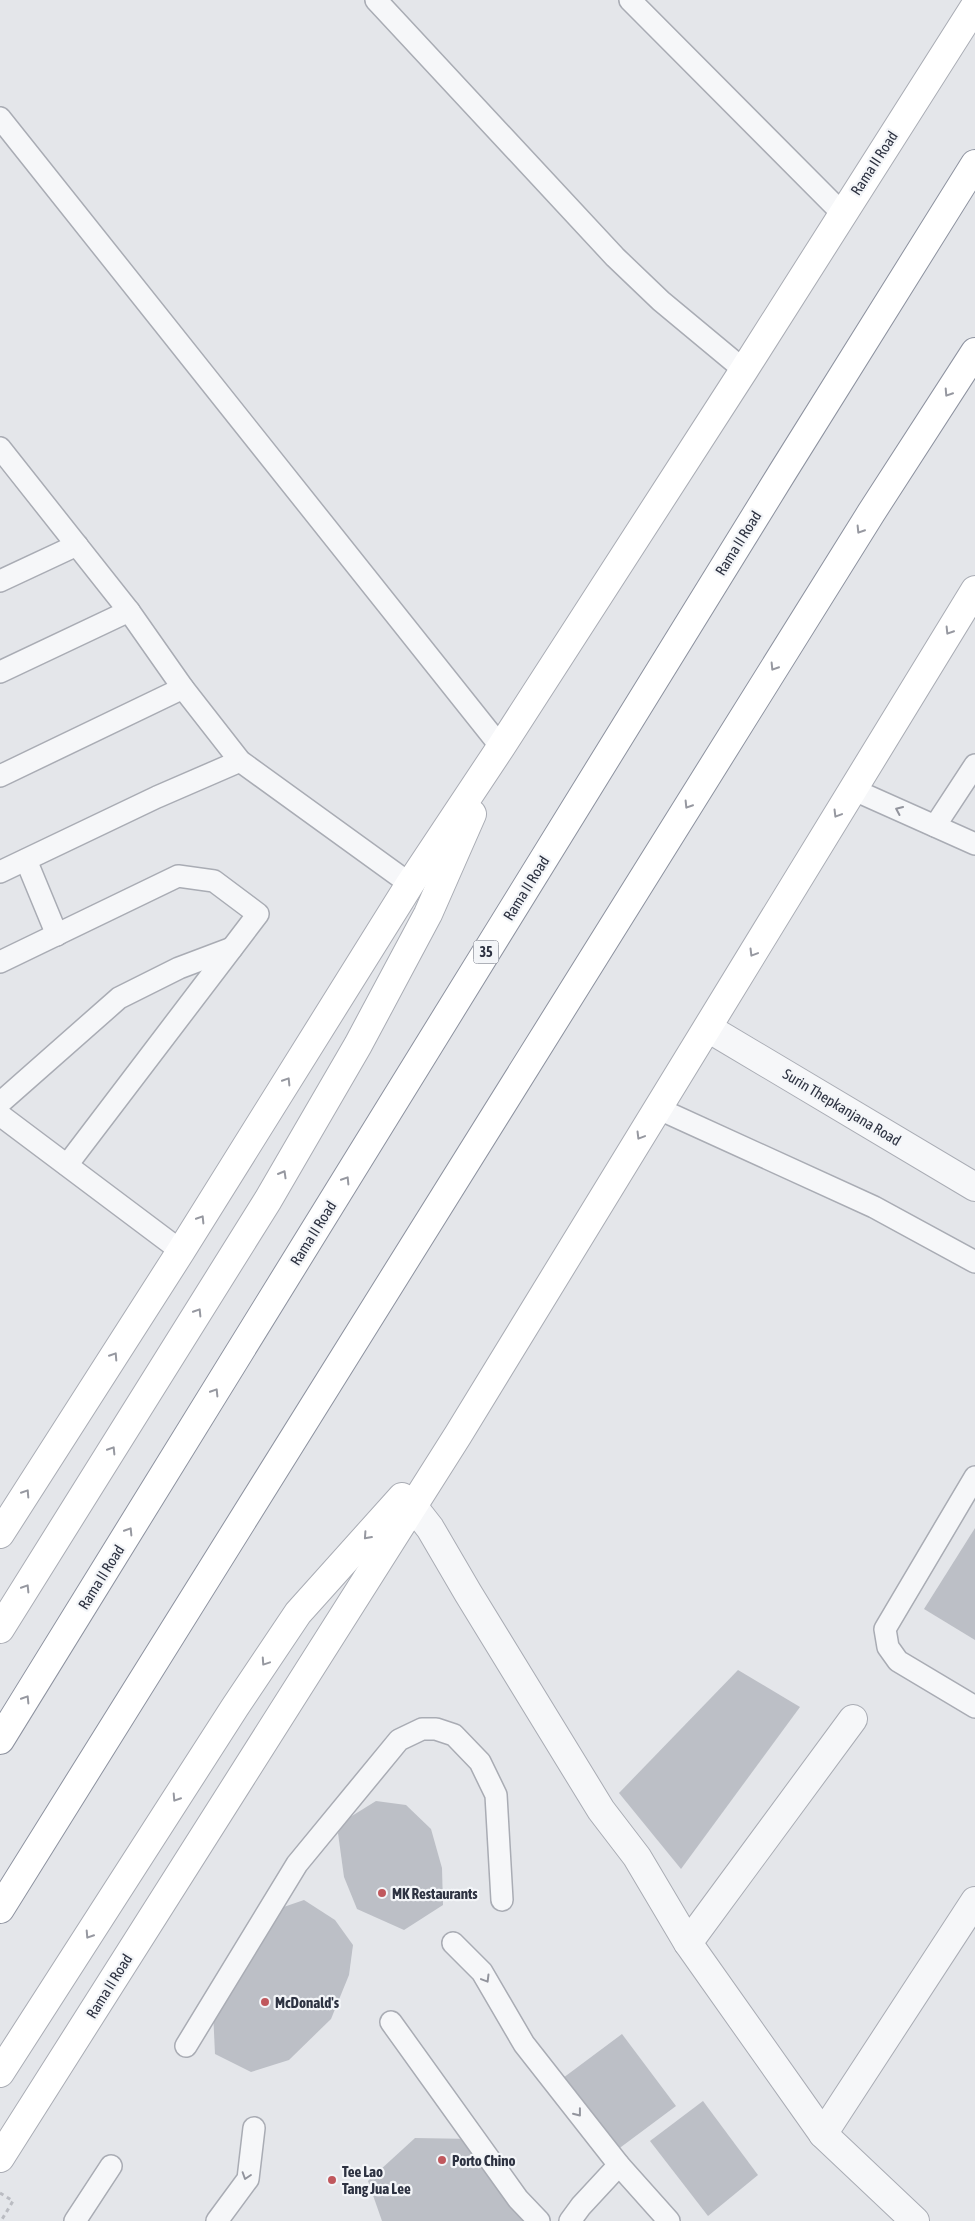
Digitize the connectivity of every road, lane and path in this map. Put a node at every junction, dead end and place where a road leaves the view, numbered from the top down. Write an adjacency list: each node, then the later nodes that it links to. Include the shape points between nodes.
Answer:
1 (376, 0): 8 (lane, via 615,257)
2 (630, 0): 6 (lane)
3 (975, 6): 6 (main road, Rama II Road)
4 (0, 118): 16 (lane)
5 (975, 164): 44 (main road, Rama II Road / 35, one-way to 5)
6 (842, 213): 8 (main road, Rama II Road)
7 (975, 352): 47 (main road, one-way to 47, via 870,513)
8 (744, 370): 16 (main road, Rama II Road)
9 (3, 458): 10 (lane)
10 (77, 545): 11 (lane); 13 (lane)
11 (0, 581)
12 (975, 590): 20 (main road, Rama II Road, one-way to 20)
13 (129, 611): 14 (lane); 15 (lane)
14 (0, 672)
15 (183, 688): 17 (lane); 19 (lane)
16 (501, 747): 25 (main road, Rama II Road); 41 (main road, one-way to 16, via 268,1200 358,1045 428,914)
17 (240, 761): 23 (lane); 25 (lane)
18 (975, 765): 21 (lane)
19 (0, 776)
20 (852, 789): 21 (lane, one-way to 20); 29 (main road, Rama II Road, one-way to 29)
21 (935, 826): 22 (lane)
22 (975, 844)
23 (26, 860): 24 (lane); 26 (lane)
24 (0, 872)
25 (410, 884): 35 (main road, Rama II Road, one-way to 25)
26 (57, 935): 27 (lane, via 178,876 214,882 258,914); 28 (lane)
27 (232, 948): 30 (lane, via 179,968 119,998); 33 (lane)
28 (0, 962)
29 (708, 1028): 31 (main road, Rama II Road); 34 (street, Surin Thepkanjana Road)
30 (0, 1103)
31 (657, 1108): 36 (lane, via 874,1207); 37 (main road, Rama II Road, one-way to 37)
32 (0, 1115): 33 (lane)
33 (67, 1165): 35 (lane)
34 (975, 1187)
35 (181, 1251): 40 (main road, Rama II Road, one-way to 35)
36 (975, 1262)
37 (458, 1434): 39 (main road, Rama II Road); 52 (main road, one-way to 52, via 298,1613)
38 (975, 1478): 42 (lane, via 885,1629 888,1647 898,1661)
39 (412, 1505): 48 (street, via 430,1528 601,1810 637,1857); 55 (main road, Rama II Road)
40 (0, 1534)
41 (0, 1629)
42 (975, 1707)
43 (853, 1719): 48 (street)
44 (0, 1740)
45 (502, 1900): 51 (lane, via 496,1795 480,1762 454,1735 436,1729 422,1729 399,1740 297,1864)
46 (975, 1901): 54 (street)
47 (0, 1909)
48 (688, 1943): 54 (street)
49 (453, 1944): 56 (lane, one-way to 56, via 482,1972 524,2044)
50 (391, 2022): 62 (lane, via 518,2199)
51 (186, 2046)
52 (0, 2073)
53 (254, 2128): 61 (lane, one-way to 61, via 248,2179)
54 (823, 2134): 65 (street)
55 (0, 2158)
56 (619, 2165): 63 (lane); 64 (lane)
57 (111, 2166): 60 (lane)
58 (0, 2193): 59 (path, via 13,2201)
59 (1, 2221)
60 (75, 2221)
61 (217, 2221)
62 (539, 2221)
63 (570, 2221)
64 (669, 2221)
65 (916, 2221)

